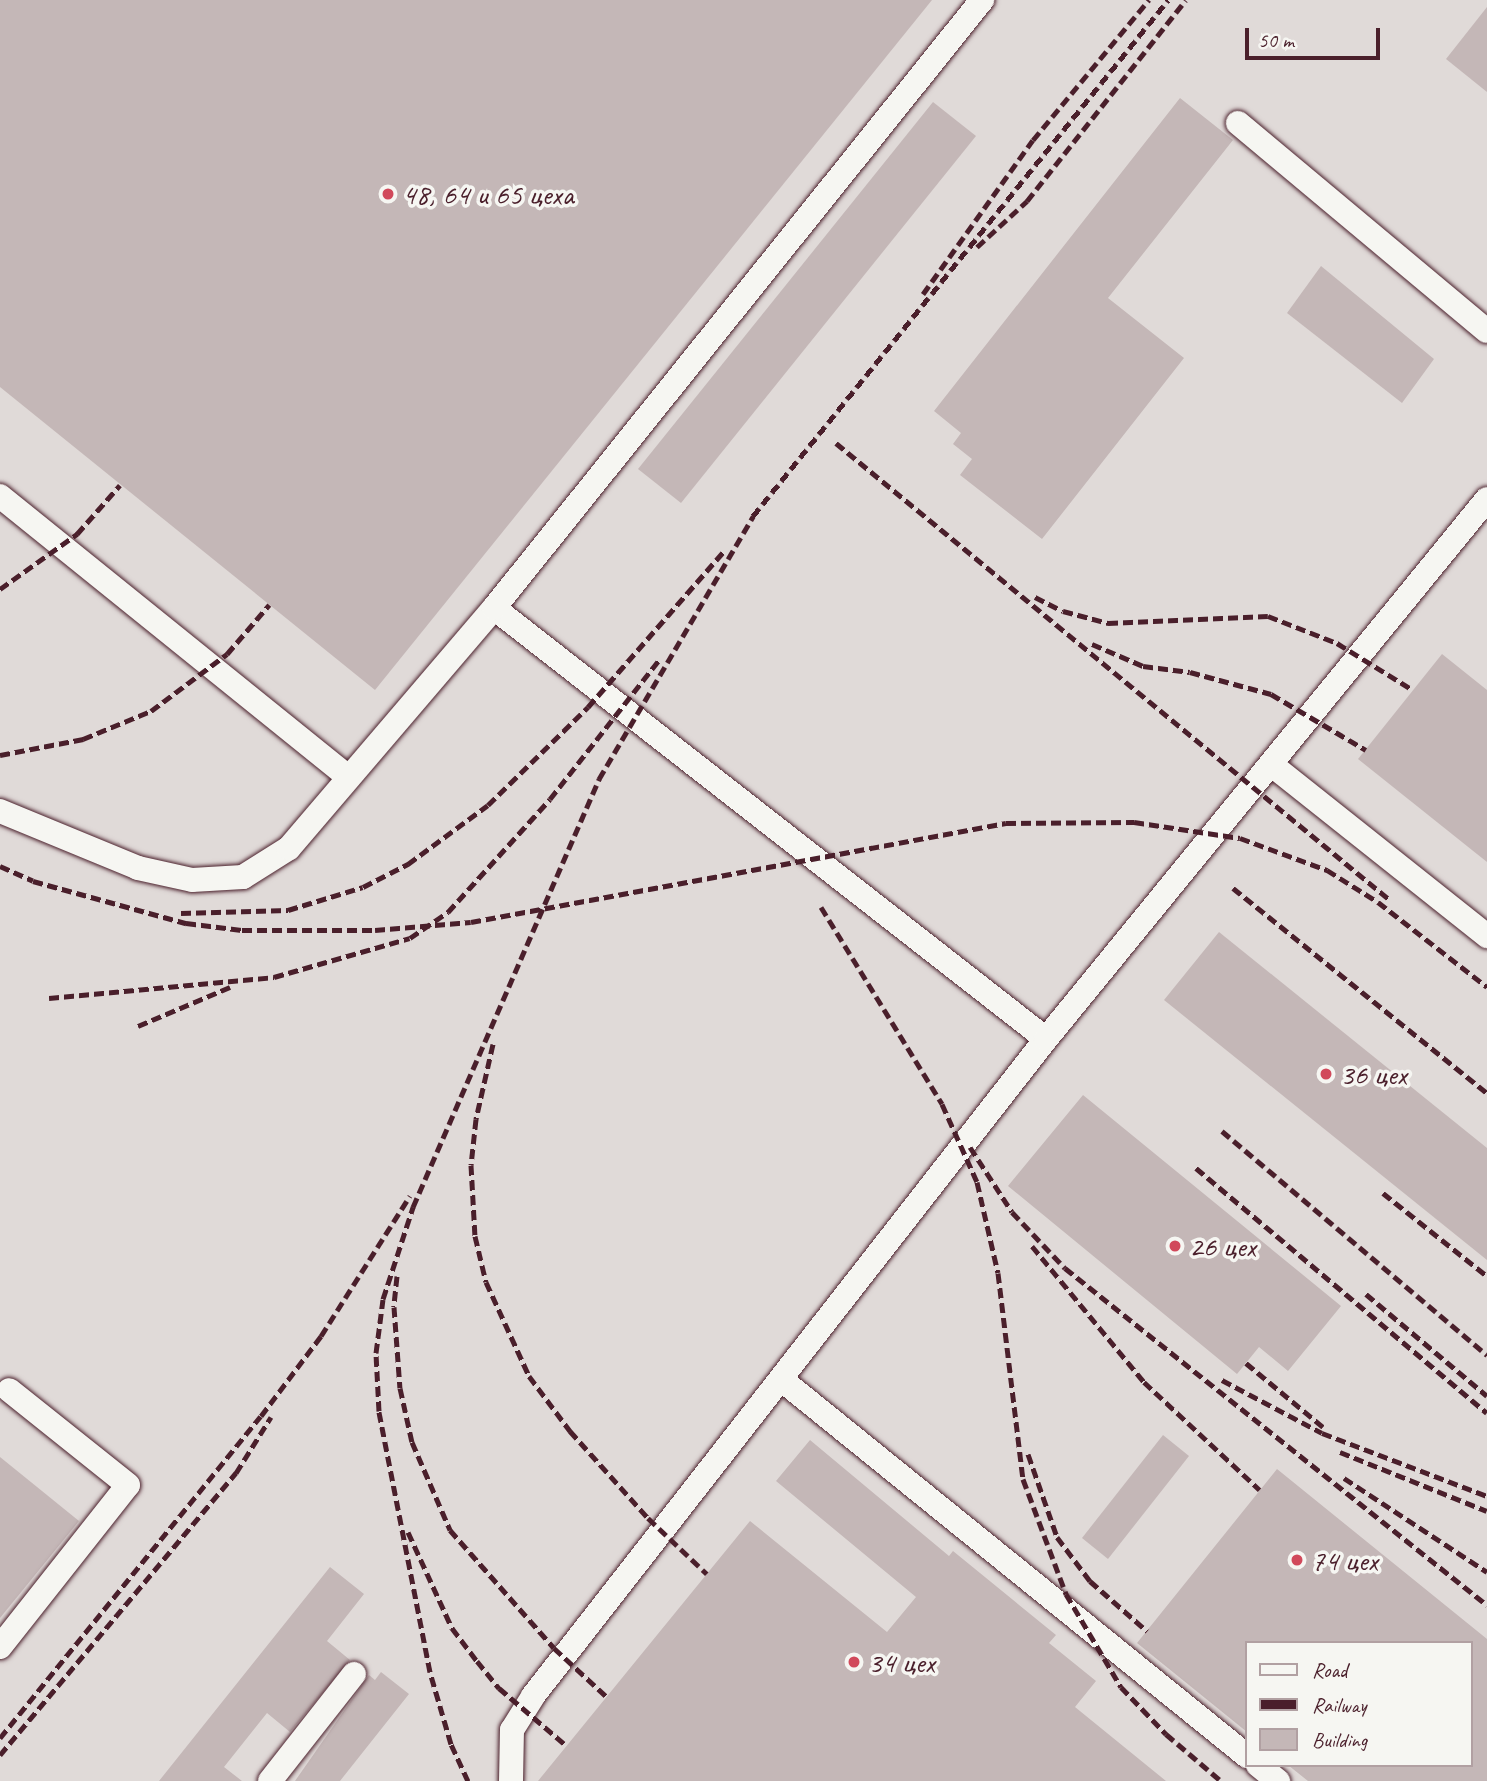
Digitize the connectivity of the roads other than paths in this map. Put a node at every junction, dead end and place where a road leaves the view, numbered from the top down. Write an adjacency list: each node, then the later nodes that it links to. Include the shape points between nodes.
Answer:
1 (982, 0): 6 (lane)
2 (1238, 124): 3 (lane)
3 (1487, 331)
4 (0, 496): 8 (lane)
5 (1487, 499): 7 (lane)
6 (494, 608): 8 (lane); 11 (lane)
7 (1272, 765): 10 (lane); 11 (lane)
8 (348, 777): 9 (lane, via 289,848 243,877 192,880 138,867)
9 (0, 811)
10 (1487, 936)
11 (1046, 1039): 12 (lane)
12 (782, 1380): 16 (lane); 19 (lane, via 533,1696 512,1730)
13 (9, 1390): 14 (lane, via 128,1485)
14 (0, 1647)
15 (354, 1674): 18 (lane)
16 (1246, 1755)
17 (1260, 1767): 20 (lane)
18 (270, 1781)
19 (510, 1781)
20 (1278, 1781)

